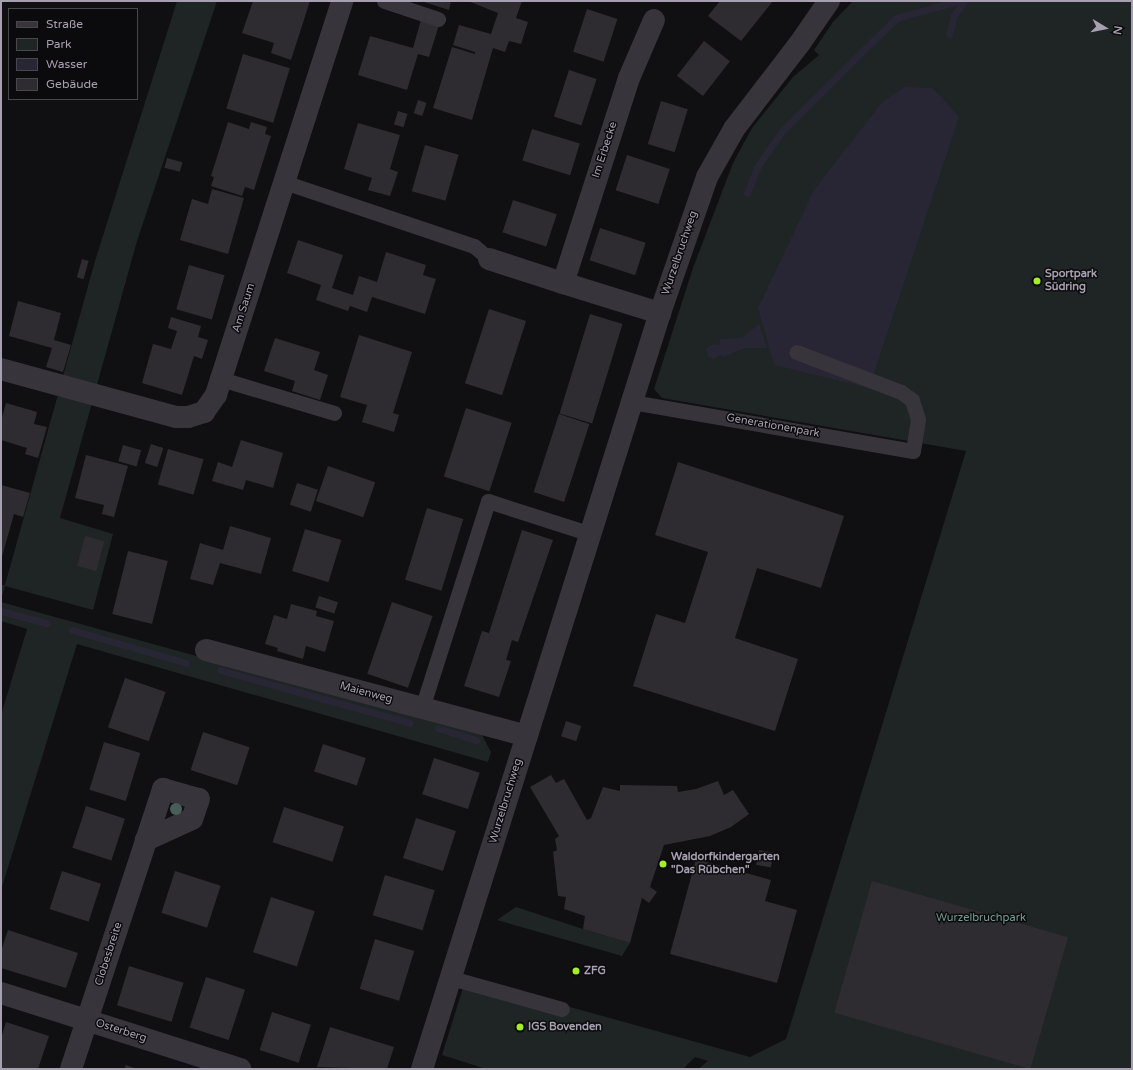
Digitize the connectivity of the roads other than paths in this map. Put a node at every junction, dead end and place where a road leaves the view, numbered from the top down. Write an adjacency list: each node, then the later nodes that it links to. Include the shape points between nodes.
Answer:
1 (342, 1): 6 (street, Am Saum)
2 (384, 1): 4 (lane)
3 (829, 1): 9 (street, Wurzelbruchweg, via 754,101 719,154 694,214)
4 (438, 19)
5 (654, 20): 8 (street, Im Erbecke, via 629,78)
6 (284, 182): 7 (lane, via 474,246); 12 (street, Am Saum)
7 (489, 260): 8 (street)
8 (563, 283): 9 (street)
9 (660, 314): 13 (street, Wurzelbruchweg)
10 (796, 352): 13 (lane, Generationenpark, via 902,392 912,400 918,419 913,451)
11 (1, 369): 12 (street, Am Saum, via 178,417 204,412 216,395)
12 (221, 379): 14 (lane)
13 (632, 402): 15 (street, Wurzelbruchweg)
14 (334, 413)
15 (591, 534): 17 (lane, via 488,501); 18 (street, Wurzelbruchweg)
16 (206, 650): 17 (street, Maienweg)
17 (422, 708): 18 (street, Maienweg)
18 (527, 736): 20 (street, Wurzelbruchweg)
19 (146, 840): 23 (street, Clobesbreite)
20 (451, 978): 22 (lane); 26 (street, Wurzelbruchweg)
21 (1, 993): 23 (street, Osterberg)
22 (562, 1009)
23 (87, 1020): 24 (street, Clobesbreite); 25 (street, Osterberg)
24 (71, 1069)
25 (240, 1069)
26 (422, 1069)

